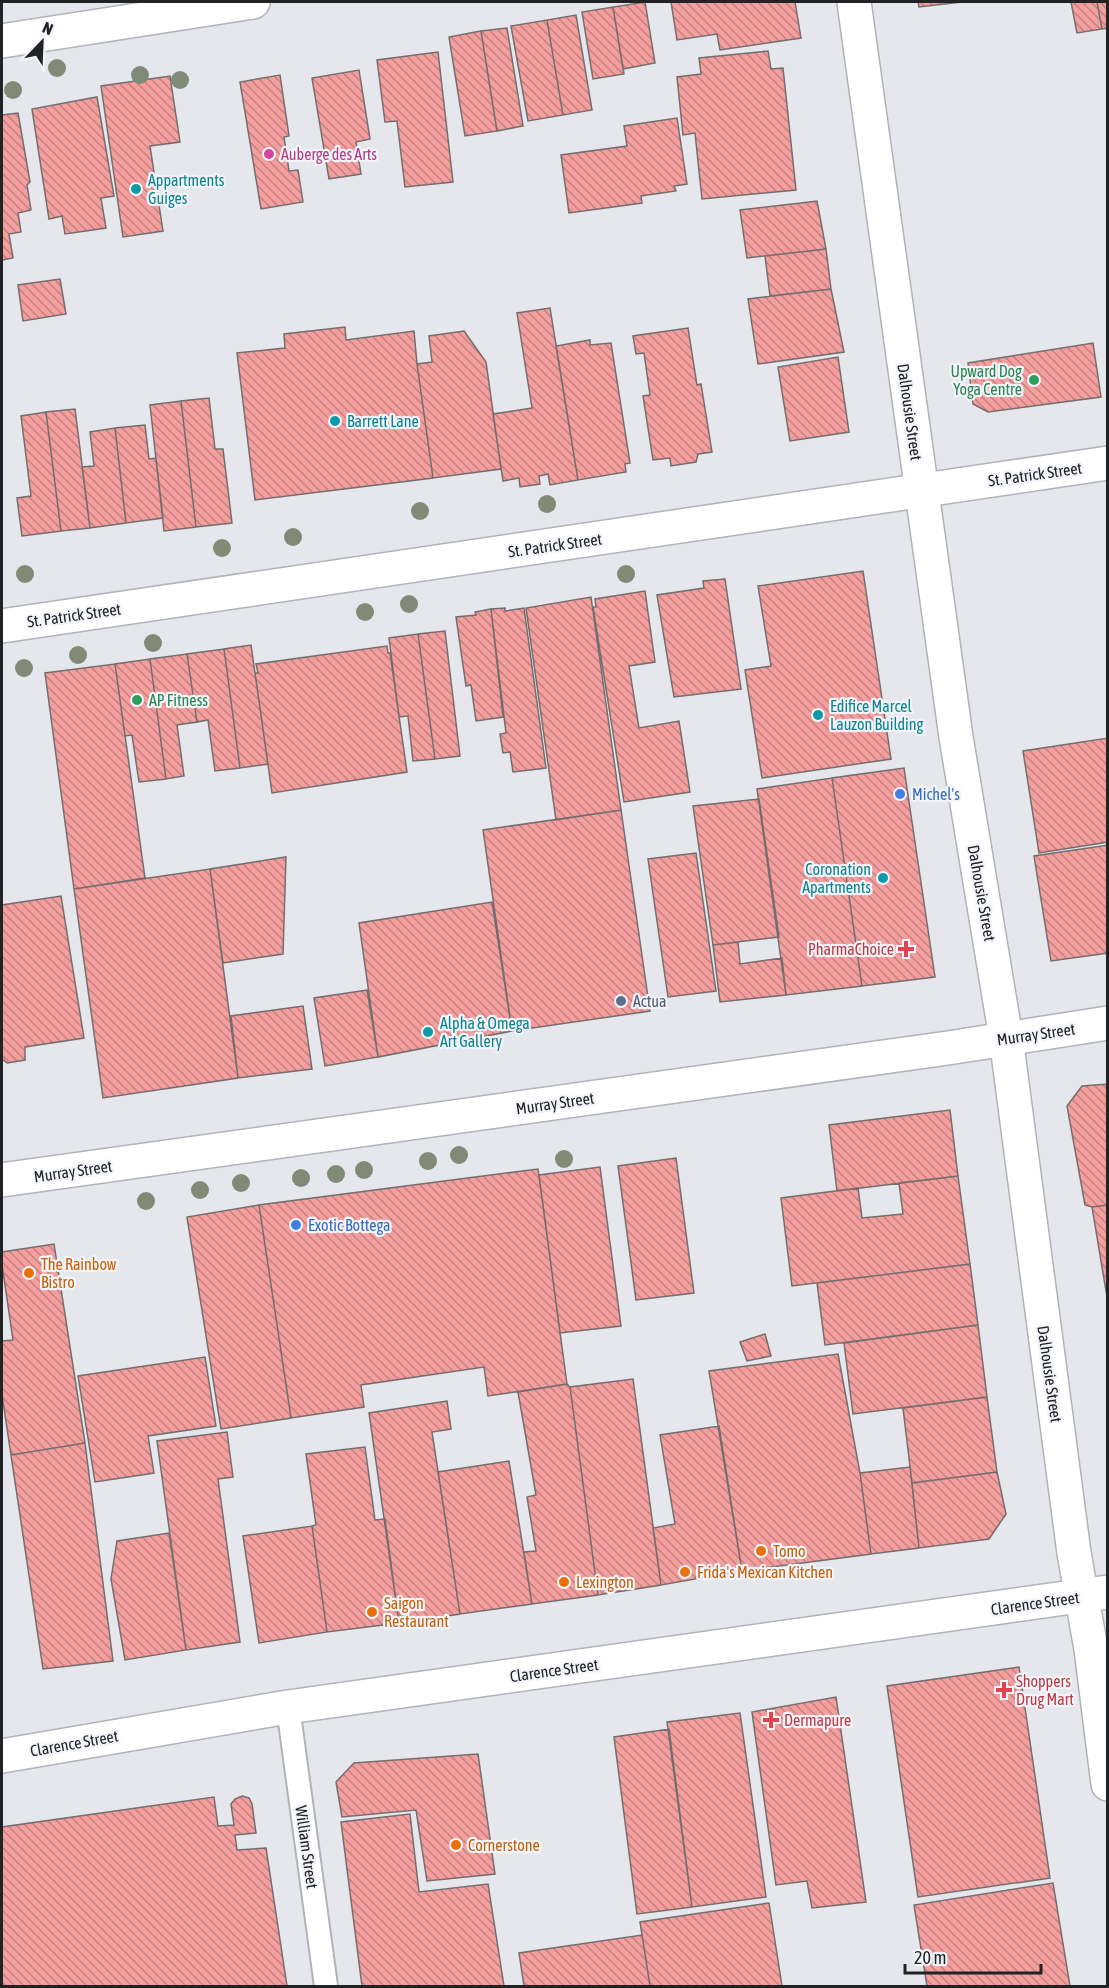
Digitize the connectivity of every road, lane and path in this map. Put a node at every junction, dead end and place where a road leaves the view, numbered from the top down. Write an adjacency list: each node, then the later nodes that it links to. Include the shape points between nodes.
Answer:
1 (254, 2): 3 (street)
2 (854, 2): 5 (street, Dalhousie Street)
3 (2, 41)
4 (1107, 463): 5 (street, St. Patrick Street)
5 (921, 491): 6 (street, St. Patrick Street); 8 (street, Dalhousie Street, via 956,737)
6 (2, 626)
7 (1107, 1023): 8 (street, Murray Street)
8 (1006, 1038): 9 (street, Murray Street); 10 (street, Dalhousie Street, via 1074,1553)
9 (2, 1180)
10 (1095, 1594): 11 (street, Clarence Street); 13 (street, Dalhousie Street, via 1091,1649)
11 (288, 1707): 12 (street, Clarence Street); 14 (lane, William Street)
12 (2, 1756)
13 (1107, 1784)
14 (326, 1986)

